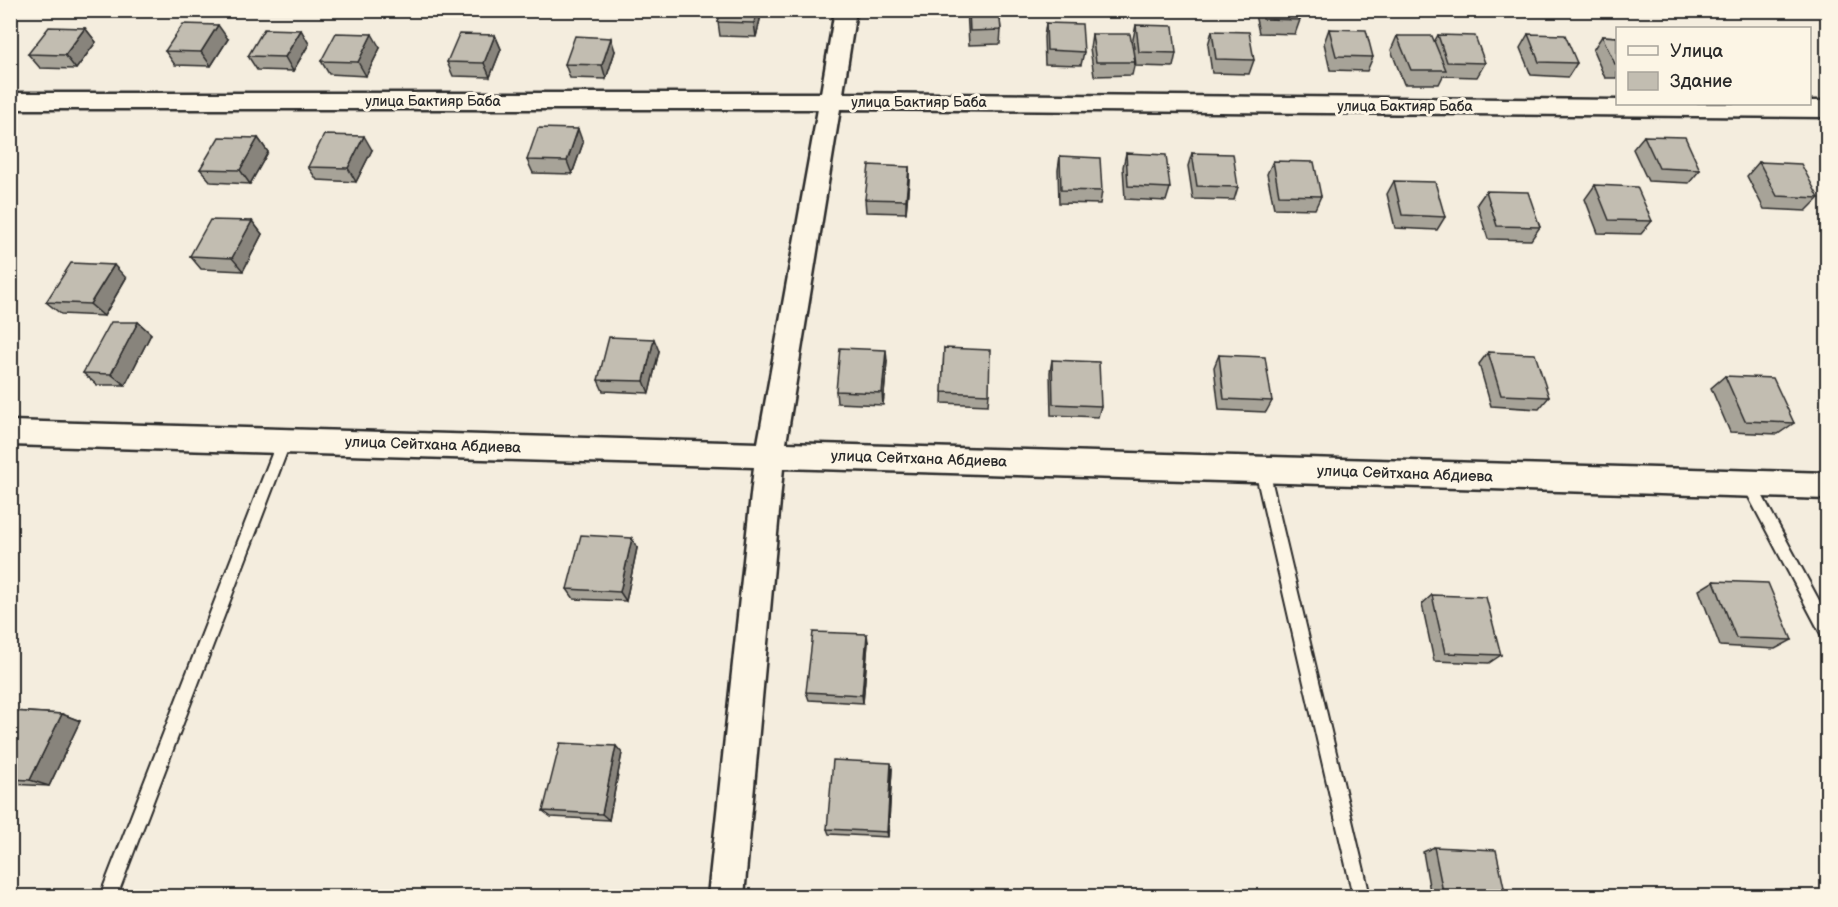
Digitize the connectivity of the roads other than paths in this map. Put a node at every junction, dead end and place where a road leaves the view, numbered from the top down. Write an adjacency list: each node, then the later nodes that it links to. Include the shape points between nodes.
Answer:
1 (846, 10): 3 (street)
2 (10, 101): 3 (street, улица Бактияр Баба)
3 (831, 101): 4 (street, улица Бактияр Баба); 7 (street)
4 (1827, 109)
5 (10, 433): 6 (street, улица Сейтхана Абдиева)
6 (284, 441): 7 (street, улица Сейтхана Абдиева); 12 (lane)
7 (770, 455): 8 (street, улица Сейтхана Абдиева); 13 (street)
8 (1262, 470): 9 (street, улица Сейтхана Абдиева); 14 (lane)
9 (1749, 484): 10 (street, улица Сейтхана Абдиева); 11 (lane)
10 (1827, 486)
11 (1827, 633)
12 (108, 897)
13 (726, 897)
14 (1362, 897)

